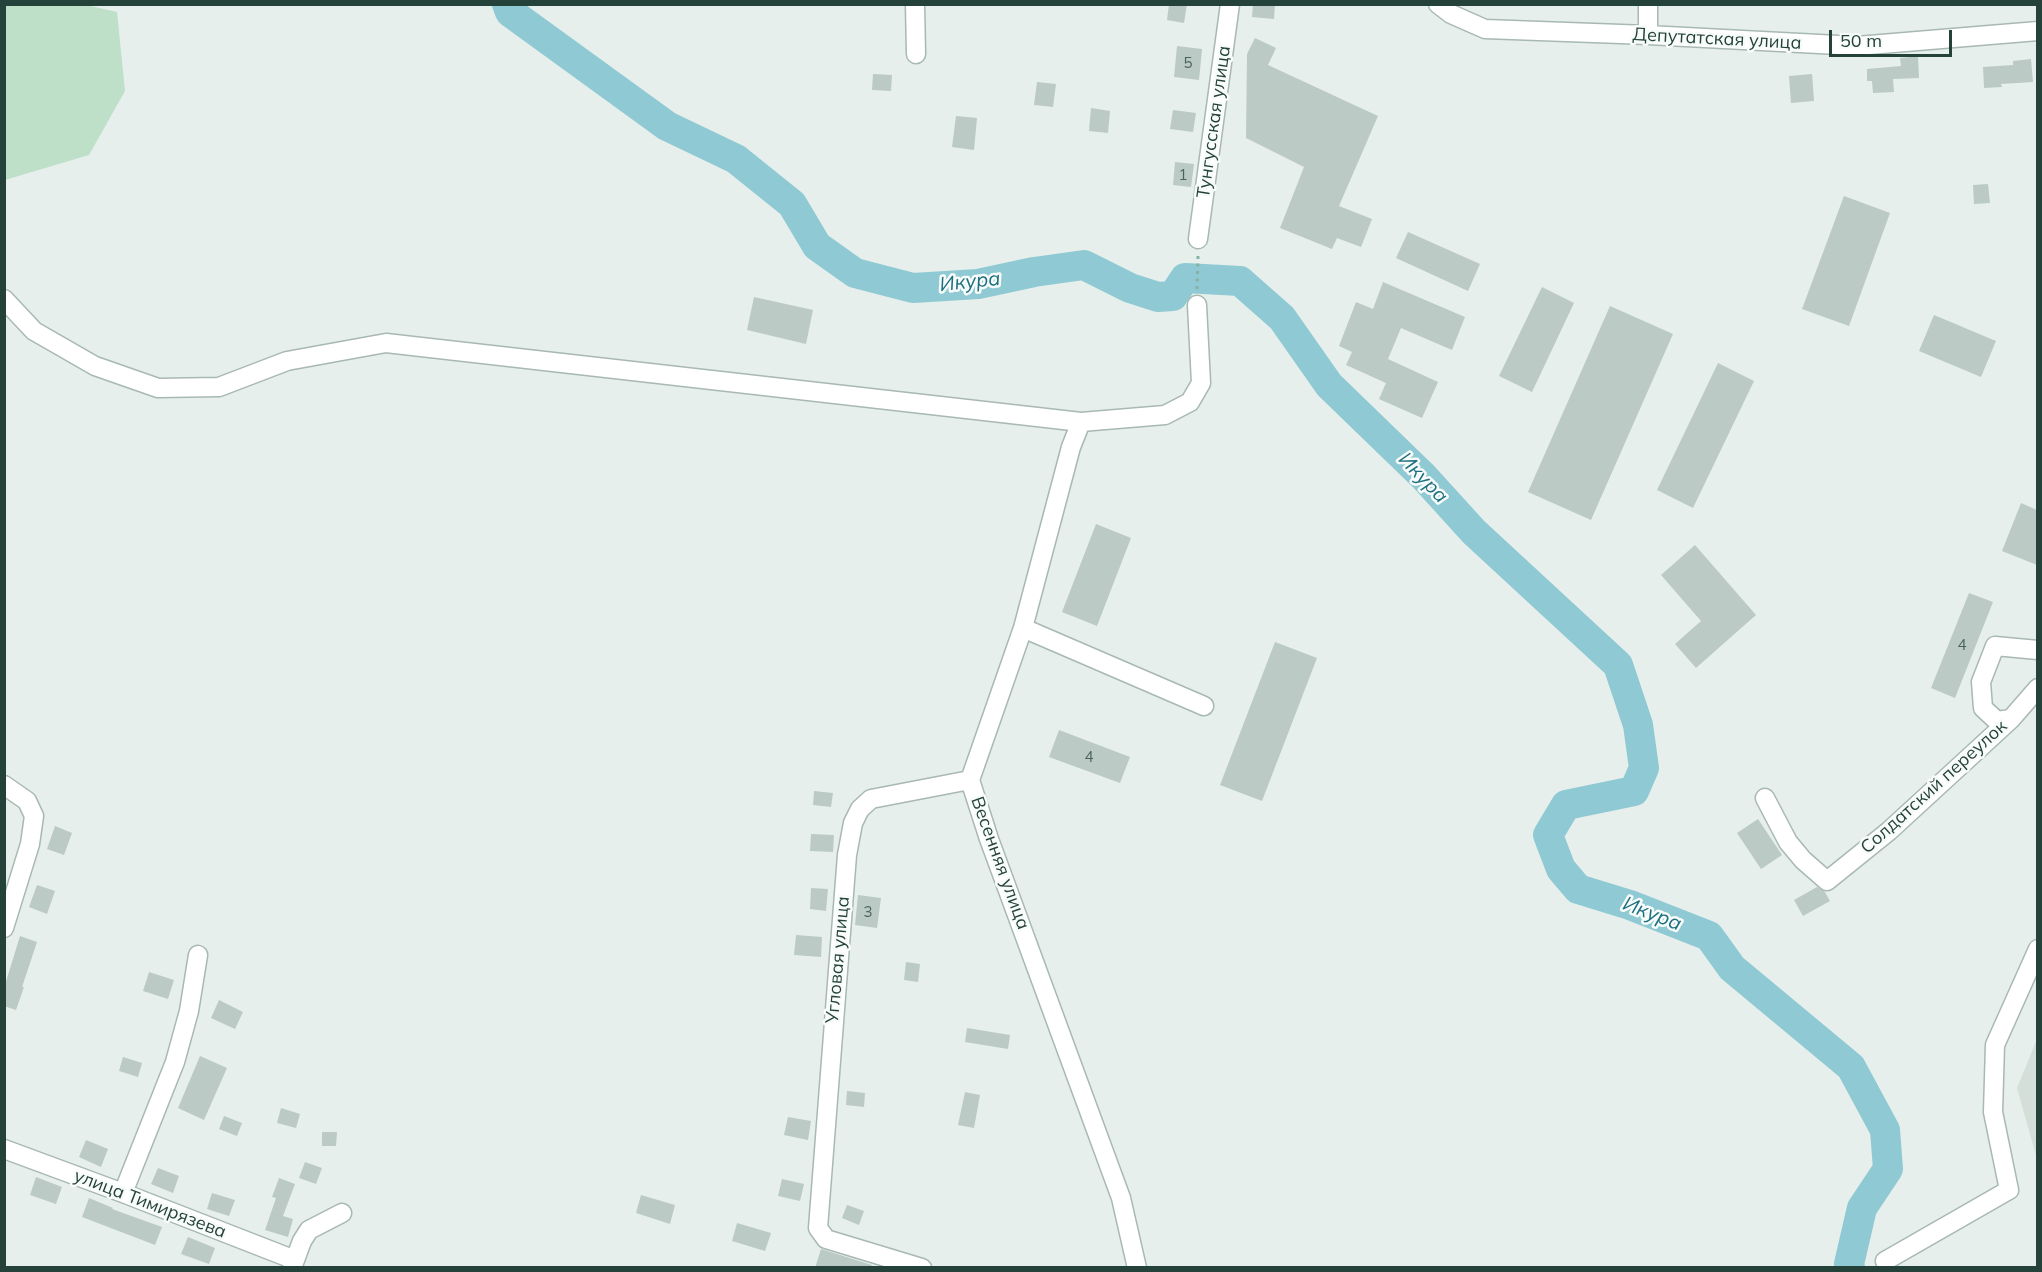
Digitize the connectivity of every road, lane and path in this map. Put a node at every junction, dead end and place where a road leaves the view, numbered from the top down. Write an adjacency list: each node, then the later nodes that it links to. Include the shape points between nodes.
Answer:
1 (915, 4): 7 (street)
2 (1230, 4): 8 (street, Тунгусская улица)
3 (1438, 4): 6 (street, Депутатская улица, via 1485,29)
4 (1648, 4): 6 (street)
5 (2037, 31): 6 (street, Депутатская улица, via 1857,46)
6 (1648, 35)
7 (916, 54)
8 (1198, 239): 10 (path)
9 (4, 299): 11 (street, via 34,331 95,366 158,388 219,387 287,362 386,343)
10 (1197, 305): 11 (street, via 1201,382 1190,402 1165,415)
11 (1081, 422): 12 (street, Весенняя улица)
12 (1023, 628): 15 (street); 17 (street, Весенняя улица)
13 (2037, 650): 16 (street, via 1995,646 1981,682 1983,708 1997,721)
14 (2037, 688): 16 (street, Солдатский переулок)
15 (1204, 706)
16 (2011, 719): 19 (street, Солдатский переулок, via 1889,831 1827,881 1788,842)
17 (970, 780): 28 (street, Угловая улица, via 871,800 860,808 853,824 846,866 818,1228 826,1239); 29 (street, Весенняя улица, via 1121,1198)
18 (4, 785): 20 (street, via 27,801 34,816 30,844)
19 (1765, 798)
20 (4, 928)
21 (2037, 949): 26 (street, via 1995,1045 1994,1112 2009,1190)
22 (198, 955): 24 (street, via 175,1062)
23 (4, 1149): 24 (street, улица Тимирязева)
24 (123, 1193): 27 (street, улица Тимирязева)
25 (342, 1213): 27 (street, via 309,1230)
26 (1885, 1261)
27 (294, 1264)
28 (922, 1268)
29 (1137, 1268)

